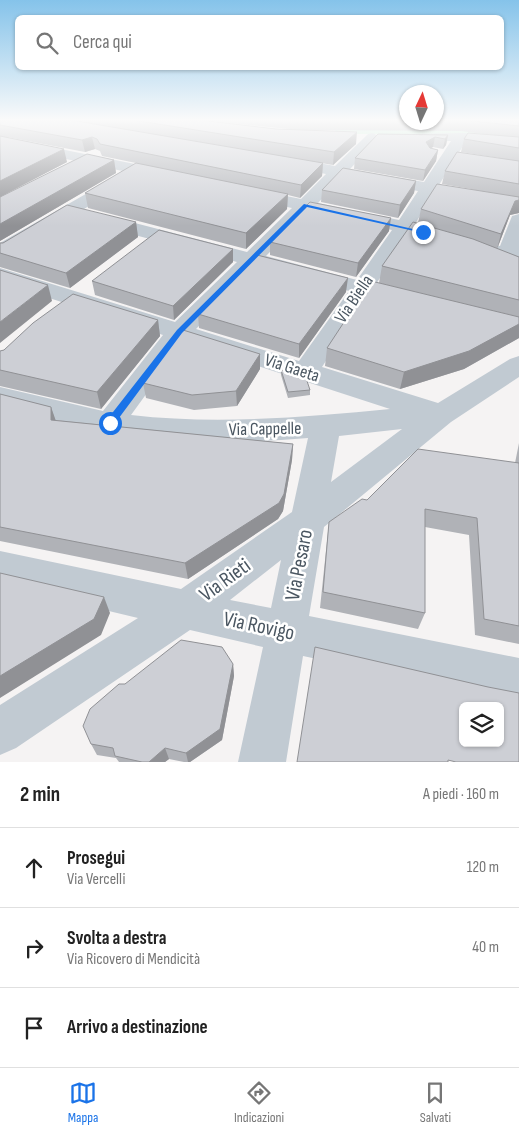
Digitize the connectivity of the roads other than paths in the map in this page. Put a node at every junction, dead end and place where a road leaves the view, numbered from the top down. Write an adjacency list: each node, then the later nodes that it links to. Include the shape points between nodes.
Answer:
1 (67, 156): 6 (street)
2 (94, 156): 6 (street)
3 (354, 156): 11 (street)
4 (445, 156): 5 (street)
5 (448, 156): 7 (street); 13 (street, Via Biella)
6 (88, 159): 9 (street); 10 (street)
7 (466, 159)
8 (273, 160): 11 (street)
9 (137, 170): 12 (street); 15 (street)
10 (64, 172)
11 (339, 172): 13 (street); 16 (street)
12 (184, 179)
13 (428, 188): 17 (street); 19 (street, Via Biella)
14 (231, 189): 16 (street)
15 (69, 203): 21 (street); 22 (street)
16 (306, 205): 19 (street); 26 (street)
17 (519, 205)
18 (519, 220): 25 (street)
19 (404, 226): 25 (street); 29 (street, Via Biella)
20 (0, 234): 22 (street)
21 (157, 234): 23 (street); 26 (street)
22 (19, 240): 24 (street)
23 (134, 251)
24 (0, 252)
25 (503, 256)
26 (252, 259): 29 (street); 33 (street)
27 (0, 275): 30 (street, Via Gaeta)
28 (96, 280): 30 (street)
29 (363, 288): 31 (street); 35 (street, Via Biella)
30 (72, 298): 32 (street); 33 (street, Via Gaeta)
31 (418, 302)
32 (50, 316)
33 (179, 332): 35 (street, Via Gaeta); 38 (street)
34 (519, 365): 37 (street, Via Cappelle)
35 (305, 372): 37 (street, Via Gaeta)
36 (0, 397): 38 (street, Via Cappelle)
37 (441, 415): 39 (street, Via Cappelle); 40 (street, Via Rieti)
38 (110, 423): 39 (street, Via Cappelle, via 178,430)
39 (325, 427): 40 (street, Via Pesaro)
40 (308, 519): 42 (street, Via Rieti); 43 (street, Via Pesaro)
41 (0, 568): 42 (street, Via Rovigo)
42 (185, 610): 43 (street, Via Rovigo); 45 (street, Via Rieti)
43 (286, 632): 44 (street, Via Rovigo); 46 (street, Via Pesaro)
44 (519, 680)
45 (0, 732)
46 (262, 762)

